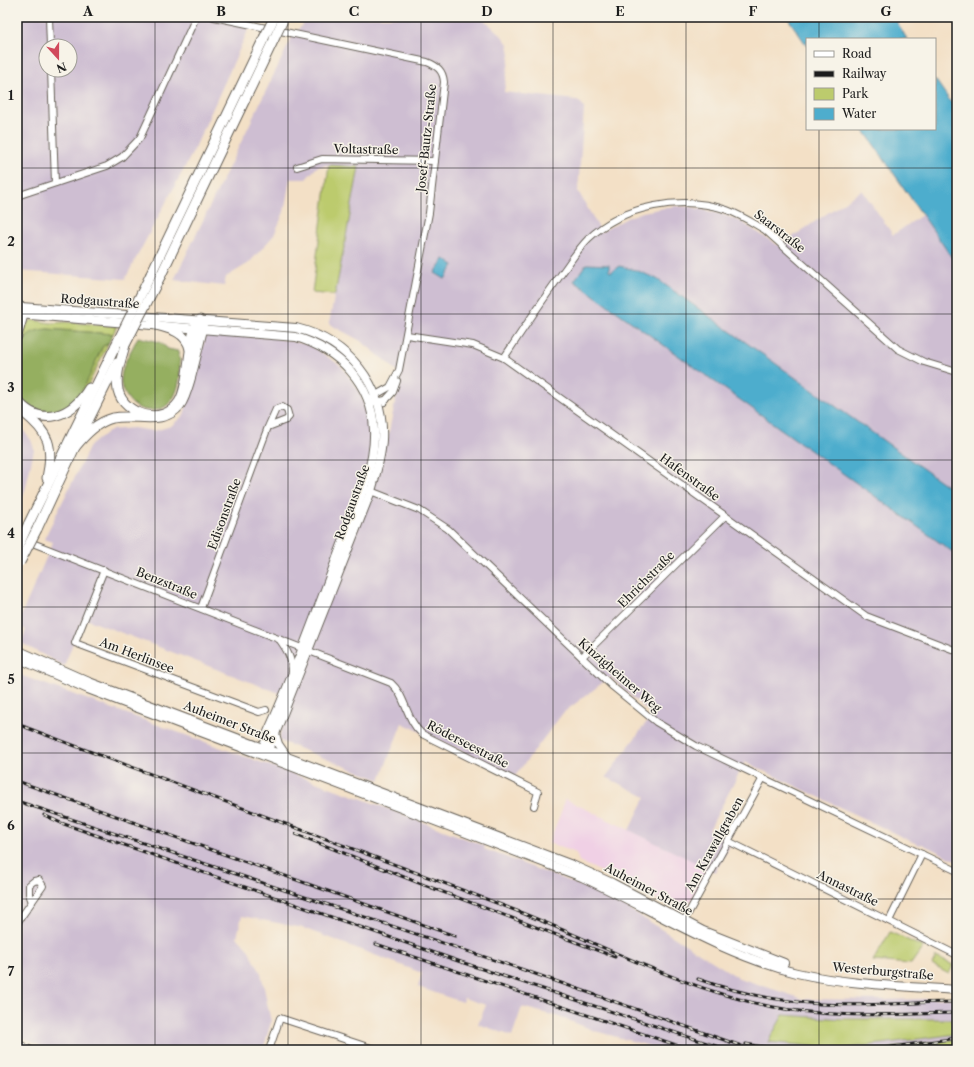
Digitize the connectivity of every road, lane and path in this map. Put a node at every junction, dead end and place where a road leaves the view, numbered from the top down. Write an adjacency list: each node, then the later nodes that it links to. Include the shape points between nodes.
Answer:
1 (49, 17): 5 (street)
2 (196, 17): 9 (street, via 134,146 122,158 107,166)
3 (214, 17): 7 (street, Josef-Bautz-Straße, via 437,66 444,82)
4 (279, 18): 16 (highway, bridge, via 264,38 151,274); 16 (highway, bridge, via 274,39 161,274)
5 (50, 38)
6 (51, 78): 9 (street)
7 (435, 162): 8 (street, Voltastraße, via 322,159); 14 (street, Josef-Bautz-Straße, via 429,213)
8 (297, 167)
9 (56, 183): 10 (street)
10 (17, 196)
11 (19, 311): 12 (main road, Rodgaustraße); 13 (main road, Rodgaustraße); 15 (highway)
12 (152, 324): 13 (main road, Rodgaustraße); 17 (highway, via 179,332 186,339)
13 (199, 325): 17 (highway); 21 (main road, Rodgaustraße, via 296,328 317,335 347,354 362,371); 23 (main road, Rodgaustraße, via 284,335 311,342 344,363 356,377); 26 (highway, via 185,393 177,407 159,417 124,417 107,420 95,426)
14 (407, 335): 18 (street, Hafenstraße, via 473,345); 19 (street, Josef-Bautz-Straße)
15 (17, 336)
16 (121, 345): 17 (highway, via 117,384 119,393 128,407 146,415 165,413 176,405 186,383); 22 (highway, via 84,396 66,412 52,416 38,415 23,407); 26 (highway); 28 (highway)
17 (190, 352)
18 (504, 358): 20 (street, Saarstraße, via 577,252 594,233 639,210 666,204 692,203 726,210 765,230 898,348 924,362); 29 (street, Hafenstraße)
19 (399, 372): 21 (street, Josef-Bautz-Straße); 21 (street, via 393,392)
20 (957, 372)
21 (380, 399): 23 (street, Josef-Bautz-Straße); 27 (main road, Rodgaustraße, via 381,450)
22 (17, 400)
23 (368, 400): 27 (main road, Rodgaustraße, via 374,436)
24 (17, 406): 28 (highway, via 40,427 48,442 50,462)
25 (268, 427): 35 (street, Edisonstraße)
26 (74, 447): 30 (highway)
27 (367, 490): 37 (main road, Rodgaustraße); 41 (street, Kinzigheimer Weg, via 419,510 448,529)
28 (44, 492): 30 (highway)
29 (725, 516): 39 (street, Hafenstraße, via 866,616); 41 (street, Ehrichstraße)
30 (33, 527): 32 (highway, bridge); 33 (highway, bridge)
31 (17, 537): 34 (street, Benzstraße)
32 (17, 549)
33 (19, 565)
34 (104, 570): 35 (street, Benzstraße); 43 (street, Am Herlinsee, via 75,643 259,712)
35 (201, 608): 36 (street, Benzstraße)
36 (279, 639): 37 (street, Benzstraße); 42 (street, via 289,652)
37 (305, 649): 42 (main road, Rodgaustraße); 44 (main road, Rodgaustraße); 51 (street, Röderseestraße, via 391,683 397,690 409,718 422,734 538,792)
38 (17, 650): 45 (main road, Auheimer Straße, via 83,680)
39 (957, 651)
40 (17, 658): 47 (main road, Auheimer Straße, via 88,689)
41 (582, 658): 50 (street, Kinzigheimer Weg, via 623,696 668,730)
42 (292, 672): 44 (main road, Rodgaustraße)
43 (266, 710)
44 (271, 733): 45 (main road, via 257,740); 46 (main road, Rodgaustraße); 48 (main road)
45 (246, 741): 46 (main road, Auheimer Straße)
46 (266, 749): 47 (main road); 48 (main road, Auheimer Straße); 49 (main road)
47 (256, 752): 49 (main road, Auheimer Straße)
48 (288, 757): 52 (main road, Auheimer Straße)
49 (272, 758): 52 (main road, Auheimer Straße)
50 (763, 778): 53 (street, Am Krawallgraben); 54 (street, Kinzigheimer Weg)
51 (534, 806)
52 (434, 816): 57 (main road, Auheimer Straße, via 586,870); 61 (main road, Auheimer Straße, via 582,876 682,929 729,950)
53 (728, 841): 57 (street, Am Krawallgraben); 58 (street, Annastraße)
54 (922, 854): 55 (street, Kinzigheimer Weg); 58 (street)
55 (957, 871)
56 (32, 902): 59 (street)
57 (684, 921): 62 (main road, Auheimer Straße, via 721,939 783,963)
58 (890, 921): 60 (street, Annastraße)
59 (17, 924)
60 (957, 955)
61 (808, 975): 62 (main road, Westerburgstraße)
62 (853, 981): 63 (main road, Westerburgstraße)
63 (957, 990)
64 (17, 1043): 66 (street)
65 (362, 1047): 67 (street, via 280,1018); 68 (street)
66 (32, 1050)
67 (270, 1050)
68 (377, 1050)

